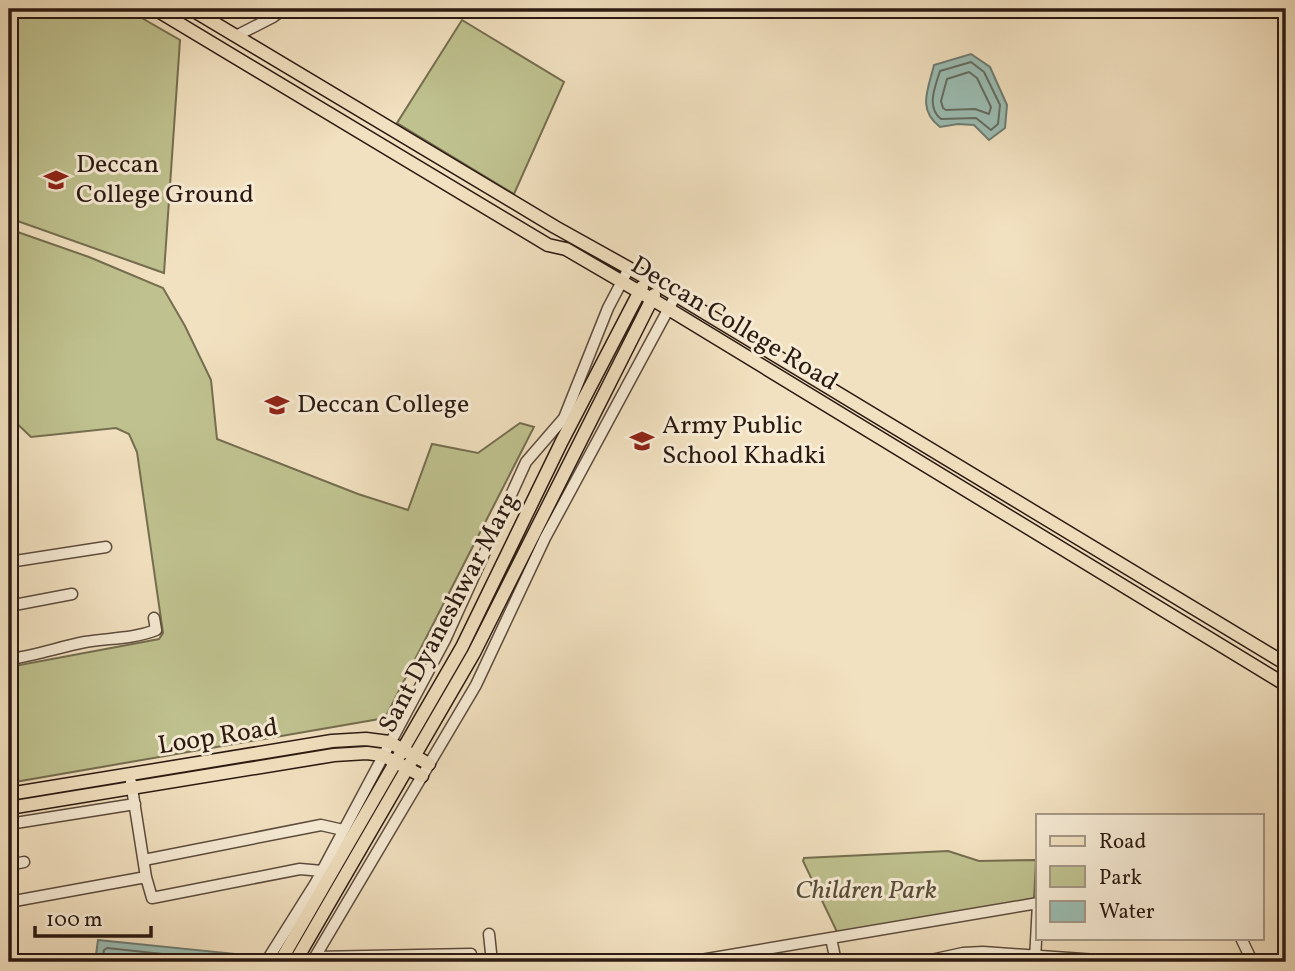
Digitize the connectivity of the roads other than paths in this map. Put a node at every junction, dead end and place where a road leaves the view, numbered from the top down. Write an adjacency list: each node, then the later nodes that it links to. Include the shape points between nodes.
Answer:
1 (155, 9): 6 (main road, Deccan College Road, via 548,244 566,249)
2 (191, 9): 4 (main road, Deccan College Road)
3 (284, 9): 4 (street)
4 (236, 36): 5 (main road, Deccan College Road)
5 (629, 268): 6 (street); 7 (main road, Deccan College Road)
6 (621, 282): 8 (main road, Deccan College Road); 12 (street)
7 (653, 282): 8 (main road, Sant Dyaneshwar Marg); 9 (main road, Deccan College Road); 10 (main road, Sant Dyaneshwar Marg)
8 (638, 293): 10 (main road, Deccan College Road); 12 (main road, Sant Dyaneshwar Marg)
9 (676, 295): 11 (street); 19 (main road, Deccan College Road)
10 (651, 300): 11 (main road, Deccan College Road); 24 (main road, Sant Dyaneshwar Marg, via 474,653)
11 (667, 308): 20 (main road, Deccan College Road); 26 (street, via 545,538 489,661)
12 (558, 438): 21 (street, via 526,462 445,640); 22 (main road, Sant Dyaneshwar Marg, via 461,647)
13 (106, 547): 14 (street)
14 (9, 562)
15 (72, 594): 16 (street)
16 (9, 607)
17 (154, 618): 18 (street, via 156,629 146,634)
18 (9, 659)
19 (1286, 664)
20 (1286, 685)
21 (389, 742): 22 (main road, Loop Road); 23 (street); 28 (main road, Loop Road, via 332,741)
22 (402, 749): 24 (main road, Loop Road); 25 (main road, Sant Dyaneshwar Marg)
23 (382, 754): 25 (main road); 30 (main road, Loop Road, via 334,755); 35 (street)
24 (415, 756): 26 (main road, Loop Road); 27 (main road, Sant Dyaneshwar Marg)
25 (395, 762): 27 (main road); 52 (main road, Sant Dyaneshwar Marg)
26 (429, 764): 29 (street)
27 (408, 768): 29 (main road); 53 (main road, Sant Dyaneshwar Marg)
28 (130, 774): 30 (street); 31 (main road, Loop Road)
29 (422, 776): 49 (street)
30 (132, 788): 32 (street); 33 (main road, Loop Road)
31 (9, 794)
32 (135, 804): 34 (street); 36 (street)
33 (9, 808)
34 (9, 824)
35 (343, 830): 36 (street, via 321,825); 39 (street)
36 (144, 860): 40 (street)
37 (24, 862): 38 (street)
38 (9, 865)
39 (321, 871): 40 (street, via 300,869 157,899 150,894); 51 (street)
40 (146, 877): 41 (street)
41 (9, 902)
42 (1036, 903): 44 (street)
43 (489, 934): 54 (street)
44 (831, 938): 55 (street); 56 (street)
45 (1037, 940): 48 (street)
46 (1242, 940): 59 (street)
47 (471, 954): 49 (street)
48 (1035, 959): 57 (street, via 973,952); 58 (street)
49 (314, 960)
50 (1286, 961): 60 (street)
51 (266, 962)
52 (280, 962)
53 (295, 962)
54 (492, 962)
55 (689, 962)
56 (836, 962)
57 (922, 962)
58 (1097, 962)
59 (1257, 962)
60 (1281, 962)

